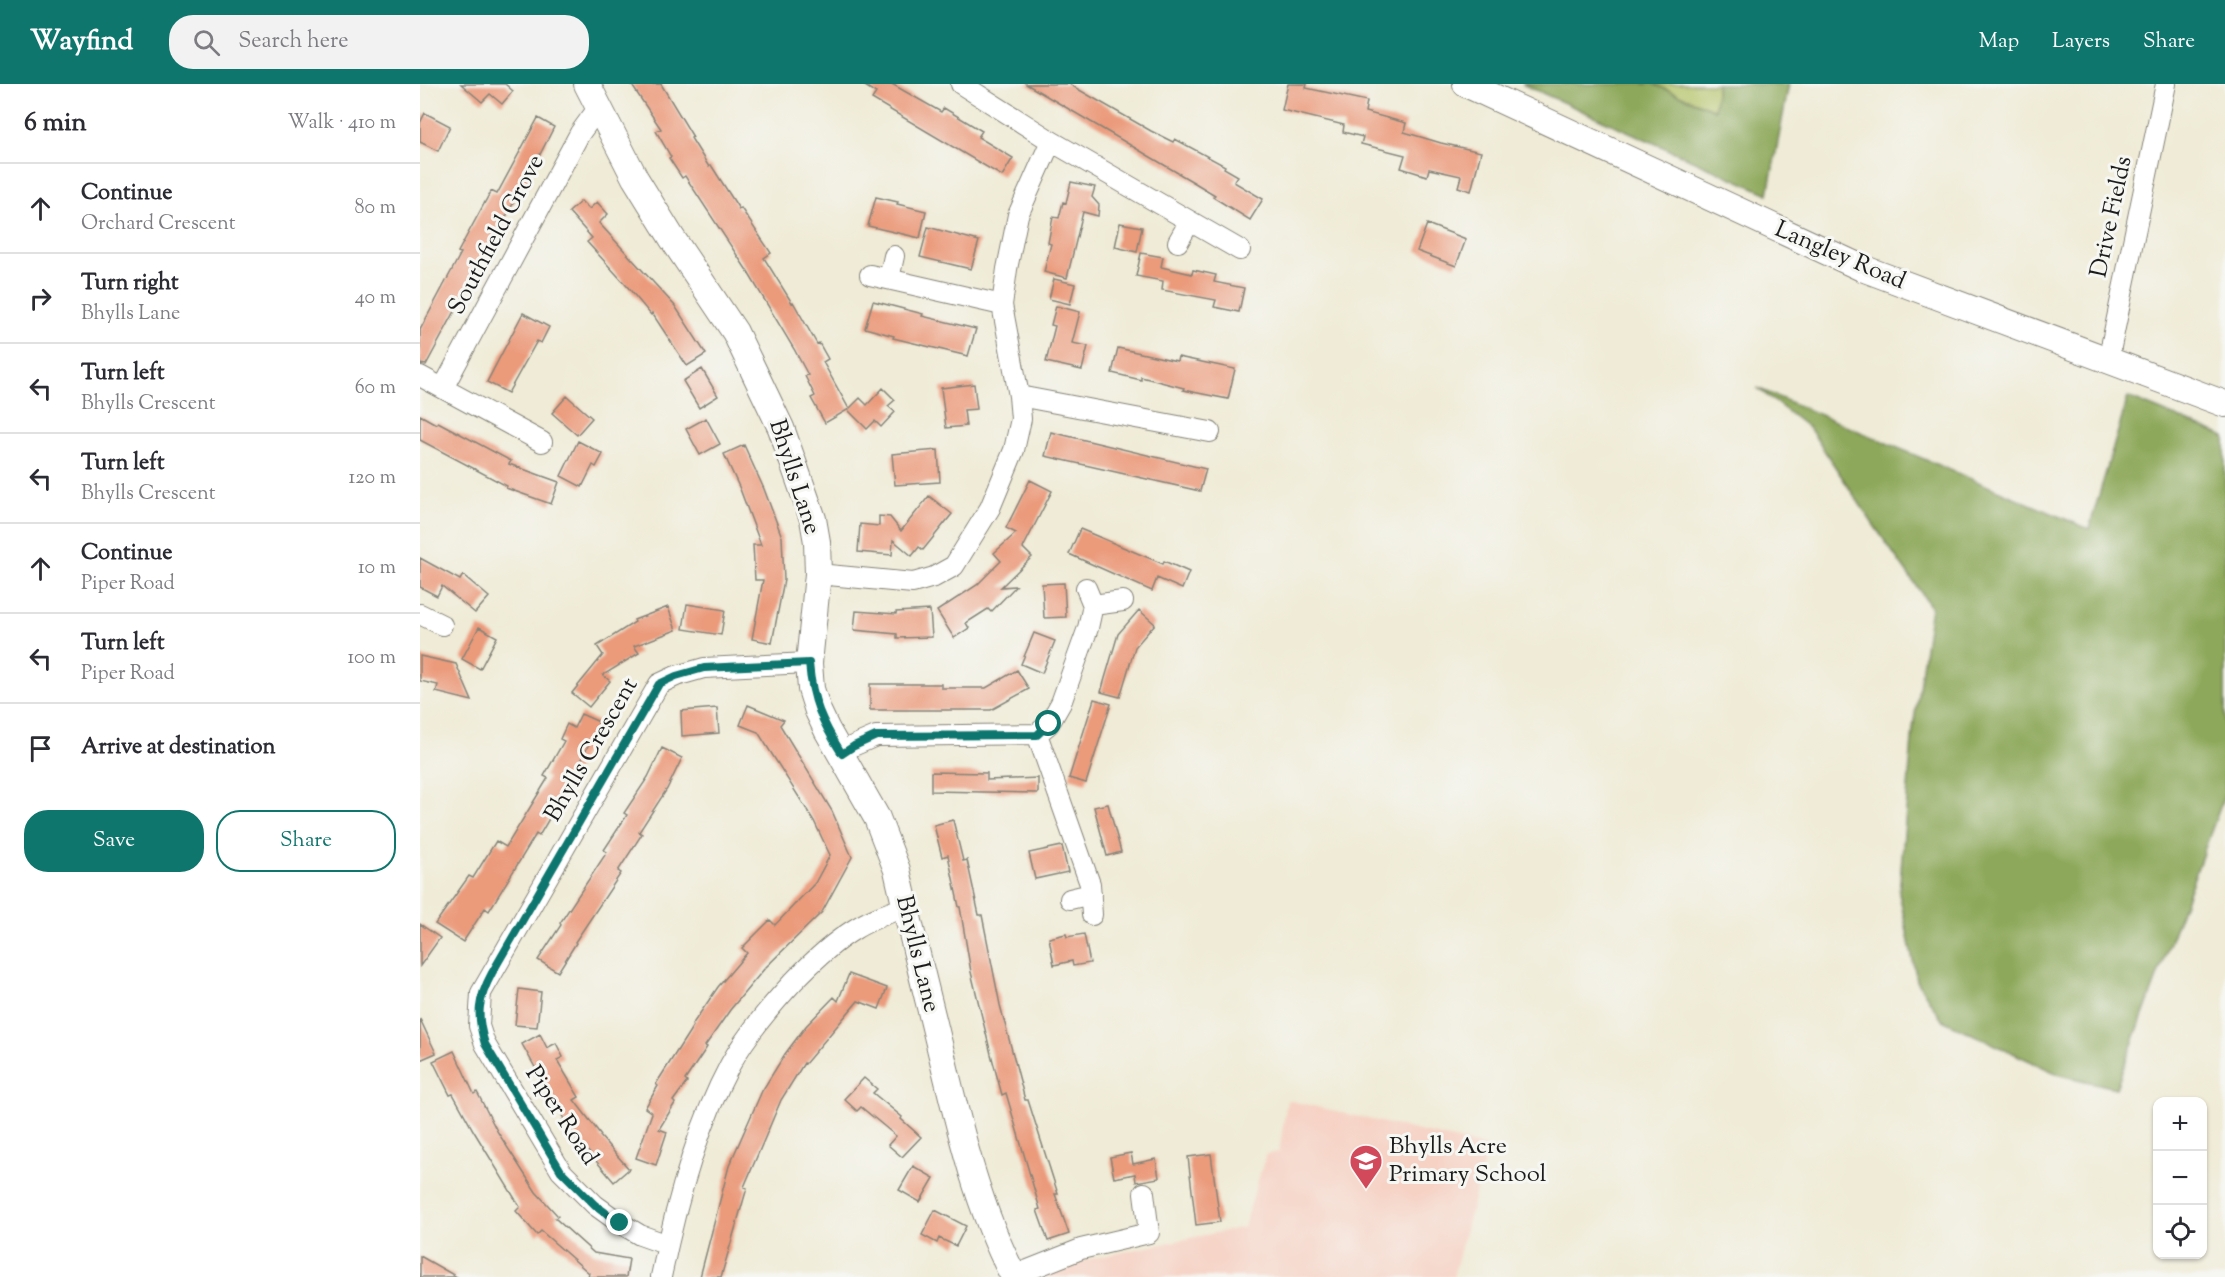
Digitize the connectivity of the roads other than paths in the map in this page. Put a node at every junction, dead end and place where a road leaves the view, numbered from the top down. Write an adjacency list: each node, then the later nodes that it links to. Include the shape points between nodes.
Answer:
1 (587, 84): 5 (street, Bhylls Lane)
2 (961, 84): 6 (street)
3 (1466, 84): 12 (street, Langley Road, via 1862,268)
4 (2166, 84): 12 (street, Drive Fields)
5 (599, 107): 14 (street, Southfield Grove, via 580,133); 19 (street, Bhylls Lane, via 635,178 735,332 759,379 813,519)
6 (1051, 141): 7 (street); 11 (street, via 1018,215)
7 (1190, 221): 8 (street); 9 (street)
8 (1178, 242)
9 (1240, 250)
10 (894, 256): 11 (street, via 879,277)
11 (1002, 304): 15 (street)
12 (2108, 361): 16 (street, Langley Road)
13 (420, 376): 14 (street)
14 (443, 388): 18 (street)
15 (1019, 396): 17 (street); 19 (street, via 1021,419 1014,450 990,508 954,566 913,583)
16 (2225, 404)
17 (1210, 432)
18 (542, 442)
19 (818, 574): 23 (street, Bhylls Lane)
20 (1123, 601): 24 (street, via 1089,596 1088,628 1060,703 1049,724)
21 (420, 614): 22 (street)
22 (442, 625)
23 (809, 663): 25 (street, Bhylls Lane, via 818,711); 30 (street, Bhylls Crescent, via 704,668 659,684)
24 (1037, 735): 25 (street, via 876,736); 26 (street, via 1090,884)
25 (842, 754): 28 (street, Bhylls Lane, via 889,844)
26 (1090, 894): 27 (street); 29 (street)
27 (1070, 899)
28 (905, 907): 32 (street, via 871,920 836,942 778,998 752,1032 730,1065 701,1127); 33 (street, Bhylls Lane, via 975,1180 994,1237)
29 (1092, 915)
30 (492, 973): 32 (street, Piper Road, via 481,993 479,1010 485,1044 561,1171 595,1205 620,1223)
31 (1143, 1192): 33 (street, via 1149,1233 1081,1248)
32 (668, 1245): 34 (street)
33 (1014, 1276)
34 (661, 1277)

